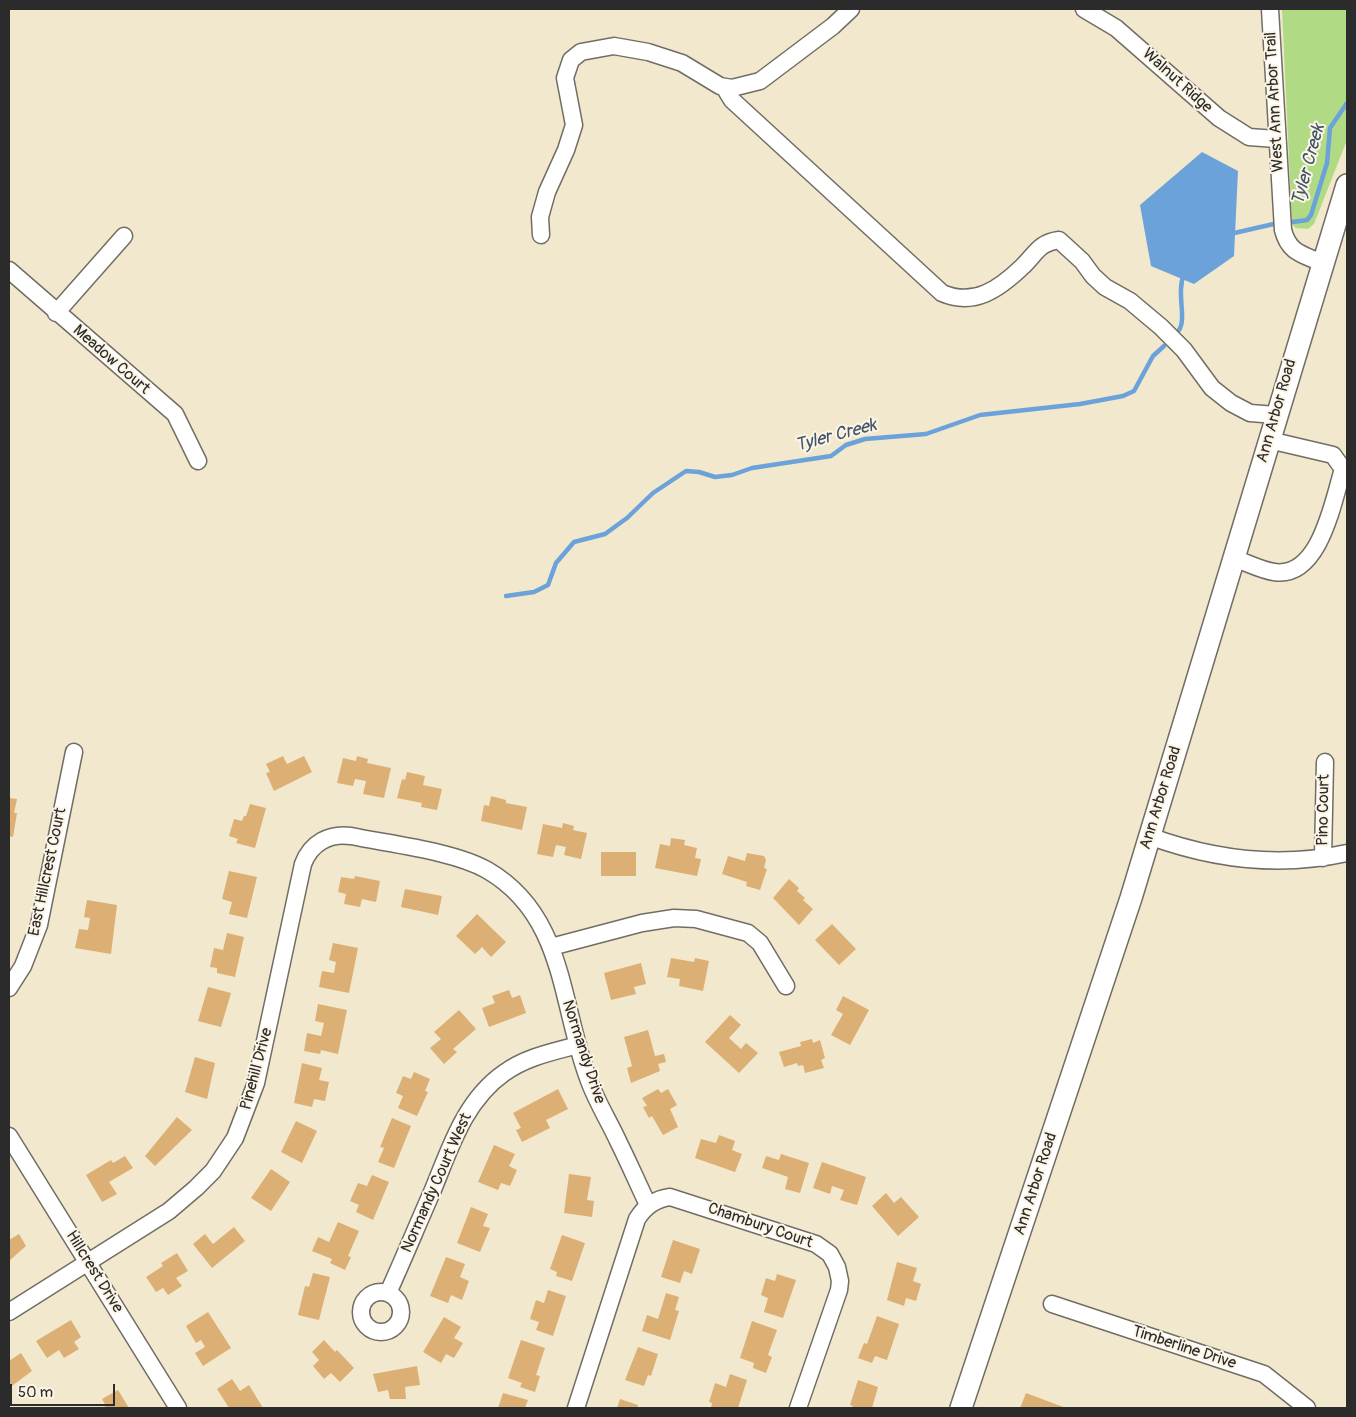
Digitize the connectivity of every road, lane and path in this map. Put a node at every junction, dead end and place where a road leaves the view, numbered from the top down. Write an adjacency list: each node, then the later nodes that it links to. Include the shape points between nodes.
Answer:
1 (851, 9): 4 (street, via 760,81)
2 (1084, 9): 5 (street, Walnut Ridge, via 1116,28 1219,118 1249,137)
3 (1270, 9): 5 (street, West Ann Arbor Trail)
4 (724, 87): 7 (street, via 682,63 648,52 614,46 595,48 571,60 565,78 574,126 547,192 540,217); 12 (street, via 732,100 942,293 956,299 973,298 993,291 1047,242 1059,240 1105,287 1130,301 1161,327 1184,350 1212,388 1250,413)
5 (1276, 139): 9 (street, West Ann Arbor Trail, via 1282,224 1290,247)
6 (1347, 185): 9 (main road, Ann Arbor Road)
7 (541, 235)
8 (124, 236): 11 (street)
9 (1322, 263): 12 (main road, Ann Arbor Road)
10 (9, 270): 11 (street, Meadow Court)
11 (56, 313): 14 (street, Meadow Court, via 175,414)
12 (1276, 415): 13 (main road, Ann Arbor Road)
13 (1269, 440): 15 (main road, Ann Arbor Road); 15 (street, via 1333,456 1344,469 1320,543 1307,561 1275,572)
14 (198, 461)
15 (1233, 558): 18 (main road, Ann Arbor Road)
16 (74, 752): 24 (street, East Hillcrest Court, via 39,925 23,966)
17 (1325, 762): 21 (street, Pino Court)
18 (1150, 836): 21 (street, via 1195,851 1256,862); 35 (main road, Ann Arbor Road)
19 (322, 840): 22 (street, Normandy Drive, via 335,835 351,836 473,863 518,893 542,925); 28 (street, Pinehill Drive, via 310,850 303,864 256,1083 235,1138 213,1171 183,1200)
20 (1347, 853): 21 (street)
21 (1323, 858)
22 (551, 947): 23 (street, via 642,923 674,918 696,919 748,933 760,943); 25 (street, Normandy Drive)
23 (786, 986)
24 (9, 988)
25 (578, 1045): 27 (street, Normandy Drive, via 594,1096); 29 (street, Normandy Court West, via 540,1055 515,1066 495,1080 475,1101 459,1129)
26 (9, 1136): 28 (street, Hillcrest Drive)
27 (648, 1205): 33 (street, via 637,1219); 34 (street, Chambury Court, via 662,1198 678,1198 816,1244 830,1254 837,1267 839,1290)
28 (88, 1262): 31 (street, Pinehill Drive); 32 (street, Hillcrest Drive)
29 (388, 1293)
30 (1052, 1304): 36 (street, Timberline Drive, via 1264,1374)
31 (9, 1312)
32 (178, 1408)
33 (576, 1408)
34 (798, 1408)
35 (961, 1408)
36 (1307, 1408)

